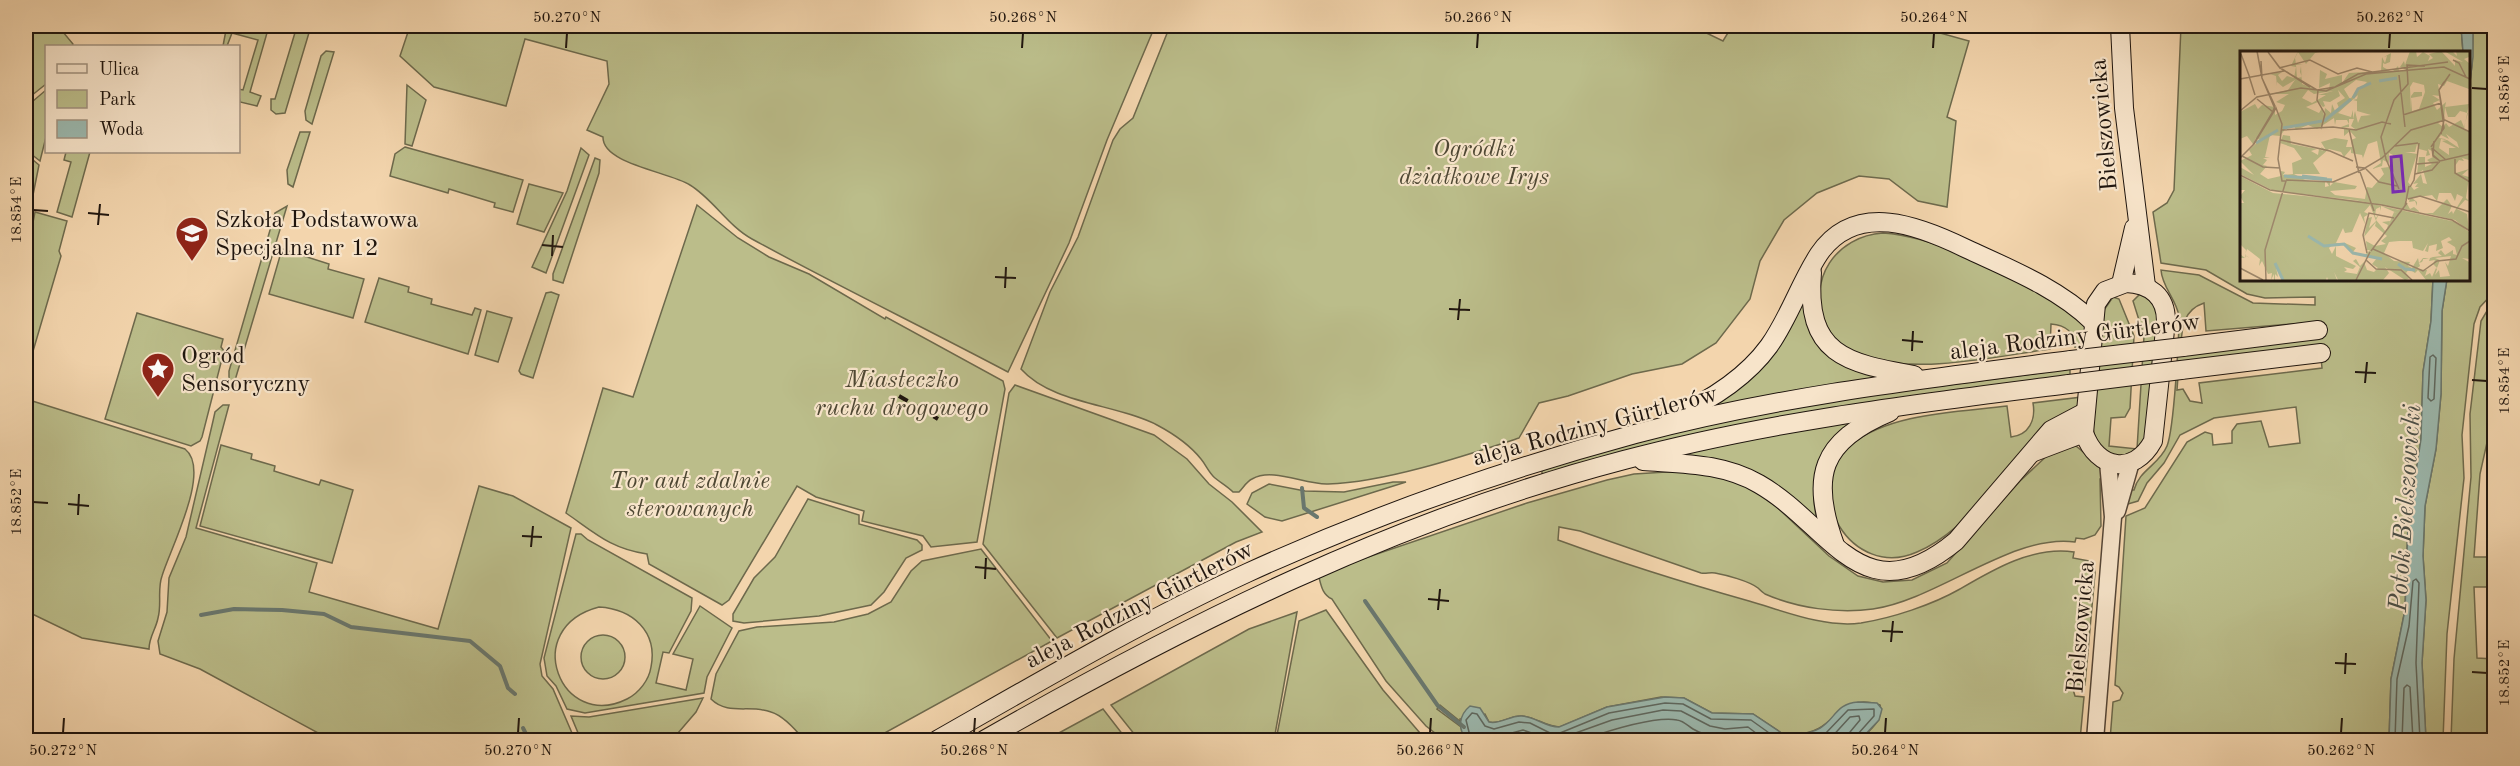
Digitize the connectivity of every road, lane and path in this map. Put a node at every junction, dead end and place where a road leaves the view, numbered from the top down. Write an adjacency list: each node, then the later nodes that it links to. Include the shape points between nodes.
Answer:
1 (2120, 26): 2 (main road, Bielszowicka)
2 (2136, 220): 4 (main road); 5 (main road, Bielszowicka)
3 (1812, 267): 6 (main road, via 1820,253 1843,231 1882,221 1920,228); 11 (main road, via 1814,312 1819,331 1831,349 1860,365); 14 (main road, via 1780,327 1746,372 1686,411)
4 (2121, 284): 5 (main road); 7 (main road)
5 (2146, 286): 19 (main road, via 2163,302 2166,321 2155,435 2147,452)
6 (2050, 289): 7 (main road); 8 (main road)
7 (2098, 299): 8 (main road)
8 (2093, 322): 13 (main road)
9 (2318, 330): 11 (main road, aleja Rodziny Gürtlerów, bridge)
10 (2321, 353): 12 (main road, aleja Rodziny Gürtlerów, bridge)
11 (1931, 378): 14 (main road, aleja Rodziny Gürtlerów, via 1794,400)
12 (1910, 404): 17 (main road, aleja Rodziny Gürtlerów, via 1754,430); 21 (main road, via 1849,434 1832,456 1823,474 1821,496)
13 (2085, 412): 15 (main road); 16 (main road, via 2051,430)
14 (1636, 434): 22 (main road, aleja Rodziny Gürtlerów, via 1462,486 1246,574 1057,672)
15 (2084, 434): 16 (main road); 18 (main road, via 2094,452)
16 (2034, 452): 21 (main road, via 1956,541 1923,564 1906,569 1875,569 1852,560)
17 (1623, 460): 21 (main road, via 1733,471 1776,494); 23 (main road, aleja Rodziny Gürtlerów, via 1432,522 1310,570 1157,644)
18 (2108, 462): 19 (main road); 20 (street)
19 (2131, 462): 20 (street)
20 (2114, 517): 24 (street, Bielszowicka)
21 (1835, 546)
22 (938, 741)
23 (984, 741)
24 (2095, 741)

